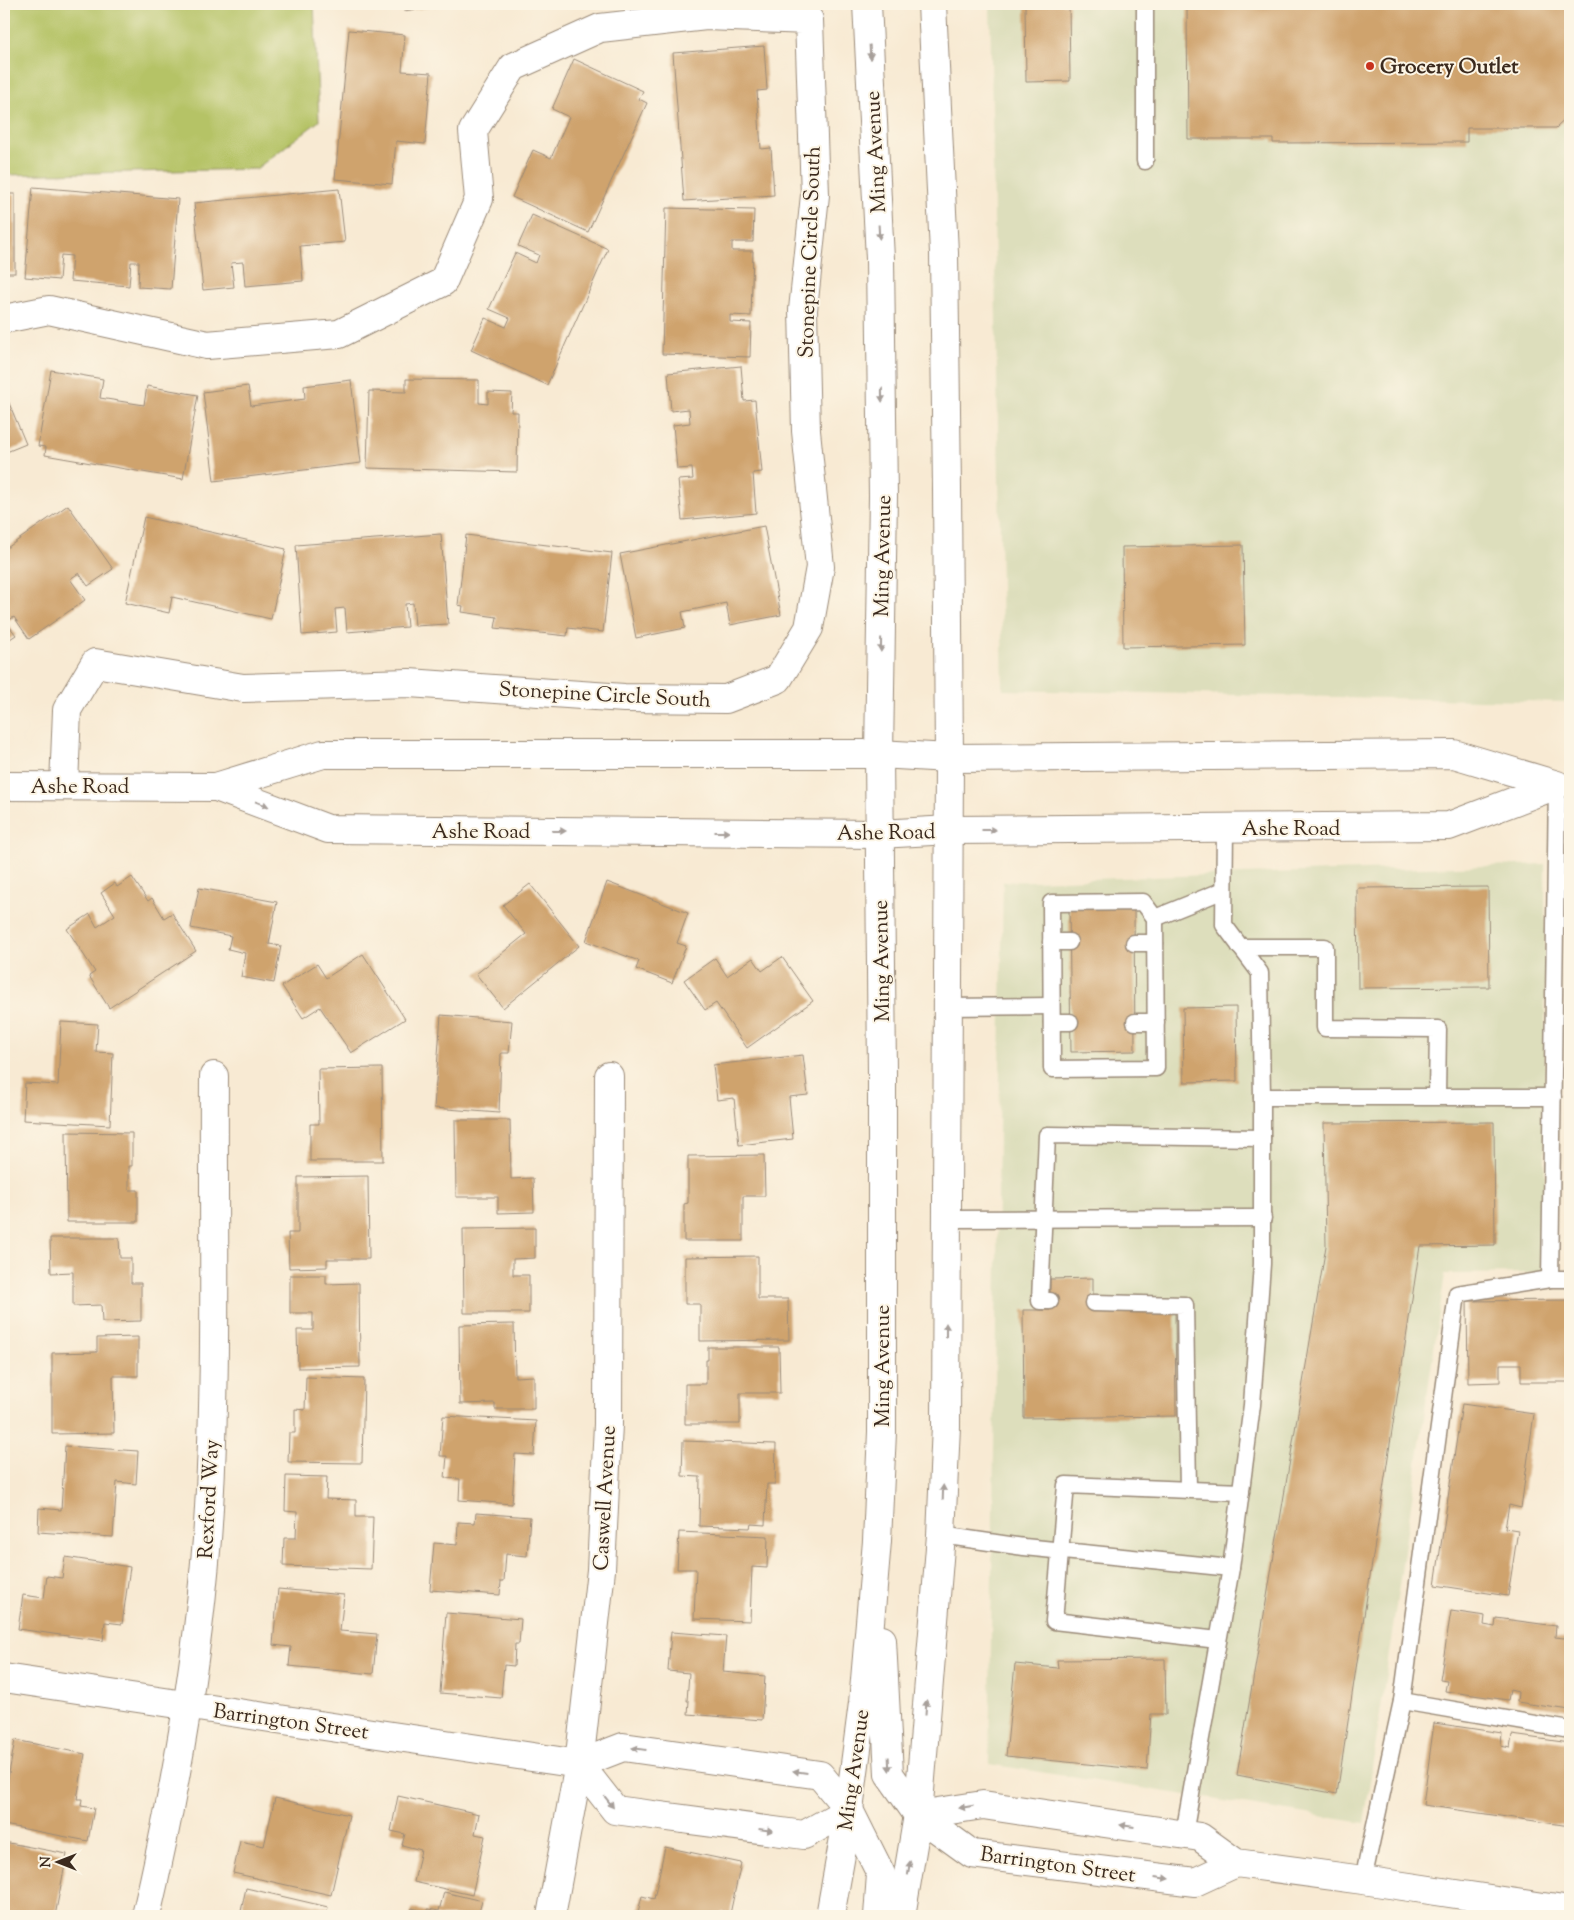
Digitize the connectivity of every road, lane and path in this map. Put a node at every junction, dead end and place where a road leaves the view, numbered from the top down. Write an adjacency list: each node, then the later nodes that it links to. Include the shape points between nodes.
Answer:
1 (867, 4): 6 (street, Ming Avenue, one-way to 6, via 880,260 883,496)
2 (932, 4): 7 (street, via 944,253)
3 (1146, 4): 4 (lane)
4 (1145, 161)
5 (4, 319): 10 (street, Stonepine Circle South, via 50,310 207,345 339,334 443,282 479,199 473,131 513,67 600,28 706,16 809,20 815,196 802,310 806,431 820,566 809,628 778,679 726,699 624,698 409,683 243,688 95,663 67,710)
6 (879, 754): 7 (street, Ashe Road); 11 (street, Ashe Road, via 323,754); 14 (street, Ming Avenue)
7 (949, 758): 8 (street, Ashe Road, via 1454,754); 13 (street)
8 (1564, 785): 12 (street, Ashe Road, via 1449,826); 31 (lane)
9 (4, 786): 10 (street, Ashe Road)
10 (64, 786): 11 (street, Ashe Road)
11 (216, 787): 14 (street, Ashe Road, one-way to 14, via 328,829)
12 (1225, 828): 13 (street, Ashe Road, one-way to 12); 15 (lane)
13 (948, 830): 14 (street, Ashe Road); 22 (street)
14 (880, 834): 43 (street, Ming Avenue, via 882,1422)
15 (1224, 890): 16 (lane); 21 (lane, via 1224,925)
16 (1155, 918): 17 (lane, via 1143,902 1051,903); 20 (lane)
17 (1051, 942): 18 (lane); 23 (lane)
18 (1069, 942)
19 (1134, 943): 20 (lane)
20 (1155, 943): 26 (lane)
21 (1240, 947): 29 (lane, via 1325,947 1325,1028 1438,1029); 30 (lane, via 1260,973)
22 (948, 1007): 23 (lane); 35 (street)
23 (1052, 1014): 24 (lane); 26 (lane, via 1052,1069 1156,1068)
24 (1070, 1022)
25 (1135, 1022): 26 (lane)
26 (1156, 1022)
27 (214, 1076): 49 (street, Rexford Way, via 212,1423 207,1539)
28 (609, 1076): 51 (street, Caswell Avenue, via 608,1424 601,1570)
29 (1437, 1096): 30 (lane); 31 (lane)
30 (1262, 1097): 32 (lane)
31 (1553, 1097): 36 (lane)
32 (1262, 1138): 33 (lane, via 1047,1135); 34 (lane)
33 (1044, 1218): 34 (lane); 35 (lane); 38 (lane, via 1040,1301)
34 (1263, 1218): 41 (lane, via 1253,1395)
35 (946, 1220): 42 (street, one-way to 35, via 946,1426)
36 (1550, 1279): 37 (lane); 48 (lane, via 1457,1294)
37 (1570, 1279)
38 (1050, 1301)
39 (1093, 1303): 40 (lane, via 1185,1305)
40 (1188, 1490): 41 (lane); 44 (lane, via 1066,1485)
41 (1241, 1492): 45 (lane)
42 (941, 1534): 44 (lane); 53 (street, one-way to 42)
43 (877, 1541): 52 (street, Ming Avenue, via 863,1703); 53 (street, Barrington Street, one-way to 53, via 889,1774)
44 (1061, 1551): 45 (lane); 46 (lane, via 1054,1621)
45 (1231, 1568): 46 (lane)
46 (1218, 1640): 54 (lane)
47 (4, 1678): 49 (street, Barrington Street)
48 (1402, 1701): 50 (lane); 56 (lane)
49 (188, 1706): 51 (street, Barrington Street); 58 (street, Rexford Way, via 166,1832)
50 (1570, 1730)
51 (579, 1764): 52 (street, Barrington Street, one-way to 51, via 820,1775 623,1747); 52 (street, one-way to 52, via 615,1810 804,1835); 59 (street, Caswell Avenue)
52 (849, 1810): 60 (street, Ming Avenue); 61 (street, Barrington Street, via 881,1874)
53 (918, 1815): 54 (street, one-way to 53, via 983,1804); 55 (street, Barrington Street, one-way to 55, via 972,1854 1195,1882); 62 (street, one-way to 53)
54 (1184, 1834): 55 (street, via 1200,1837)
55 (1236, 1864): 56 (street)
56 (1363, 1880): 57 (street)
57 (1570, 1911)
58 (146, 1916)
59 (551, 1916)
60 (830, 1916)
61 (878, 1916)
62 (901, 1916)

